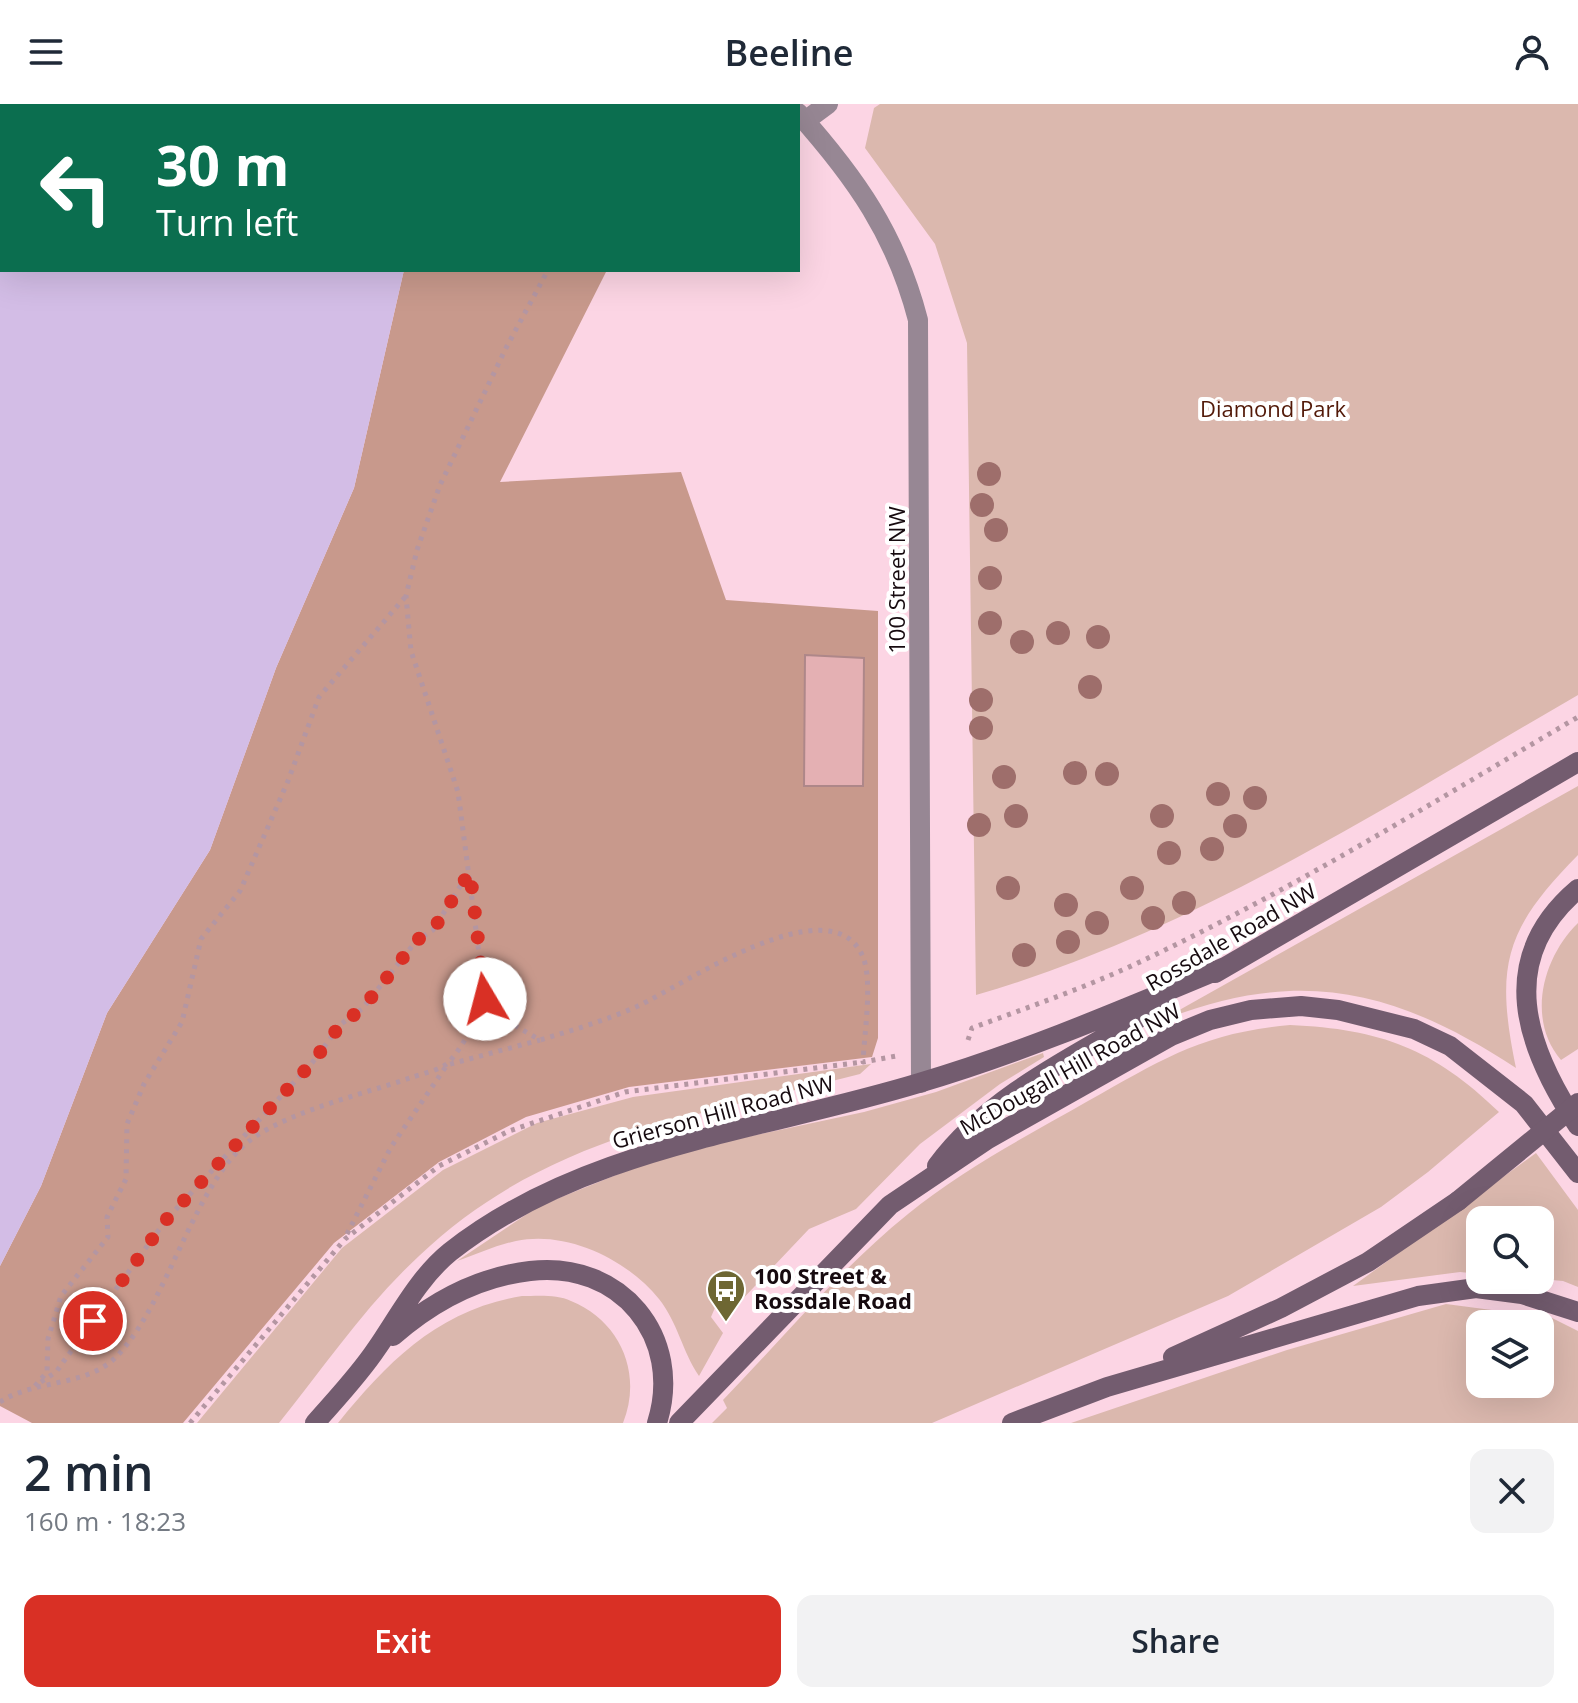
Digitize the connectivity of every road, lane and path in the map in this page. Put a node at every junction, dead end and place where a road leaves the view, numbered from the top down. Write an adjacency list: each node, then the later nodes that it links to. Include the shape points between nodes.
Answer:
1 (828, 104): 2 (street)
2 (800, 110)
3 (800, 116): 17 (street, 100 Street NW, via 876,212 903,264 918,320)
4 (547, 272): 5 (path, via 440,485)
5 (406, 596): 8 (path, via 411,651 458,792); 25 (path, via 319,697 240,891 201,939 182,1022 144,1084 127,1124 126,1179 107,1217 108,1237 61,1296 48,1339 47,1372)
6 (1578, 717): 13 (path, via 1383,833 1207,928 1076,990 972,1028)
7 (1578, 762): 10 (main road, Rossdale Road NW)
8 (470, 872): 11 (path); 25 (path, via 433,930 417,940 362,1009 341,1024 312,1063 166,1220 56,1372)
9 (1578, 889): 19 (main road, via 1545,926 1532,952 1527,983 1532,1040 1552,1087)
10 (1225, 967): 17 (main road, Grierson Hill Road NW, via 1045,1041); 21 (main road, Rossdale Road NW, via 1022,1089 959,1138)
11 (485, 999): 12 (path, via 507,1021); 16 (path)
12 (540, 1040): 15 (path, via 634,1008 753,947 805,932 825,932 850,940 864,962); 16 (path)
13 (969, 1040)
14 (878, 1060): 15 (path)
15 (863, 1062): 22 (path, via 625,1092 571,1107 439,1166)
16 (447, 1065): 22 (path, via 391,1147); 25 (path, via 281,1123 239,1149 119,1355 94,1372)
17 (921, 1083): 24 (main road, Grierson Hill Road NW, via 665,1148 554,1190 492,1221 446,1255)
18 (1578, 1103): 26 (main road, bridge, via 1458,1201 1368,1262)
19 (1578, 1126)
20 (1578, 1173): 21 (main road, McDougall Hill Road NW, via 1524,1104 1450,1046 1374,1018 1301,1006 1251,1010 1171,1036 988,1139)
21 (928, 1179): 31 (main road, McDougall Hill Road NW, via 890,1205)
22 (345, 1239): 28 (path)
23 (1578, 1312): 26 (main road, via 1522,1294 1476,1288 1418,1296)
24 (375, 1351): 29 (main road, Grierson Hill Road NW); 30 (main road, via 417,1315 466,1288 531,1271 573,1273 614,1290 646,1321 664,1375 665,1397)
25 (34, 1387): 27 (path)
26 (1107, 1387): 32 (main road)
27 (0, 1402)
28 (190, 1423)
29 (315, 1423)
30 (657, 1423)
31 (679, 1423)
32 (1012, 1423)

